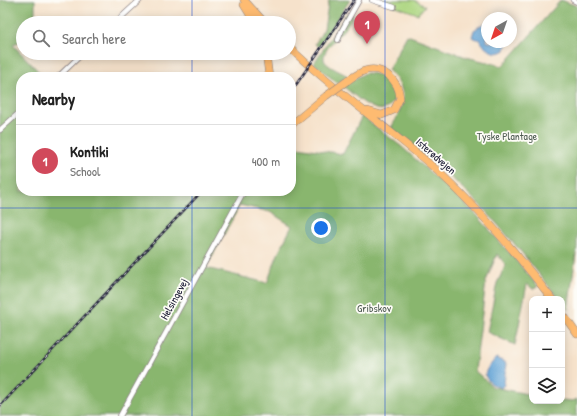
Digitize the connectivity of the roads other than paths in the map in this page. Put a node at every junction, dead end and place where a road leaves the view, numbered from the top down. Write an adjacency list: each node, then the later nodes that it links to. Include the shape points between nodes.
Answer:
1 (140, 0): 9 (street)
2 (240, 0): 10 (highway)
3 (244, 0): 11 (highway)
4 (359, 0): 12 (street)
5 (372, 0): 8 (street)
6 (573, 0): 7 (street)
7 (577, 2)
8 (394, 8)
9 (123, 16)
10 (250, 16)
11 (259, 16)
12 (338, 40)
13 (296, 48): 19 (highway, bridge)
14 (296, 53): 27 (highway, Isterødvejen, via 464,196 493,226)
15 (76, 60): 17 (street)
16 (267, 60): 18 (highway)
17 (63, 72)
18 (268, 72)
19 (339, 87)
20 (339, 87): 21 (highway, bridge, via 369,111 382,115 388,114 398,104 400,91 387,74 365,70)
21 (339, 87)
22 (339, 87): 24 (highway, bridge)
23 (16, 116): 25 (street)
24 (296, 120)
25 (0, 130)
26 (241, 196): 30 (street, Helsingevej)
27 (550, 296)
28 (565, 317): 29 (highway)
29 (577, 334)
30 (120, 416)

